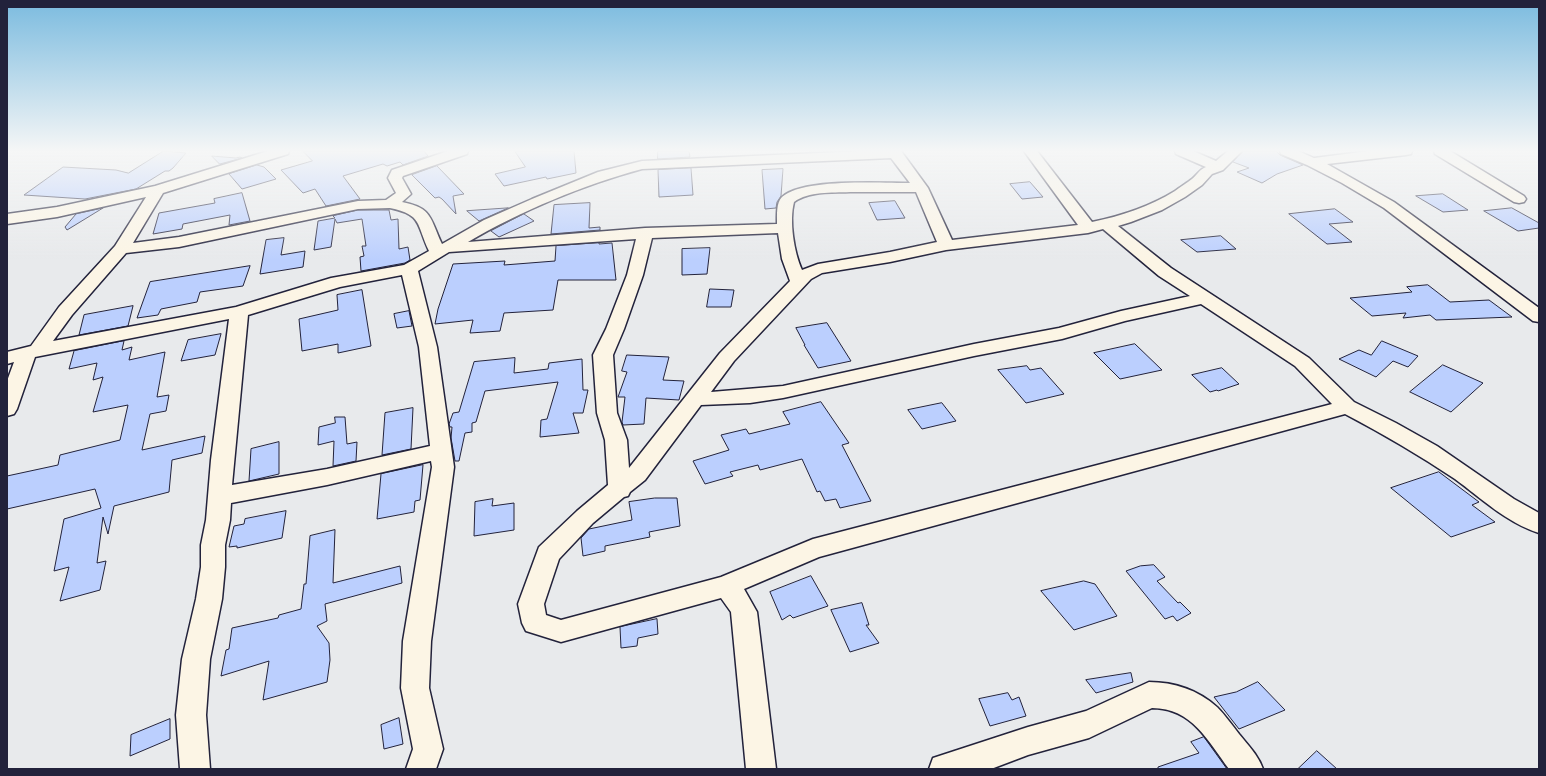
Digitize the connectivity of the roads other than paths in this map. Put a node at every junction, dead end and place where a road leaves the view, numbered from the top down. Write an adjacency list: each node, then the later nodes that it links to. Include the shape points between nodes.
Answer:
1 (167, 187): 9 (street)
2 (400, 187): 11 (street, via 404,194)
3 (573, 187): 18 (street, via 489,223)
4 (1062, 187): 13 (street)
5 (1190, 187): 13 (street, via 1157,207 1126,219)
6 (1359, 187): 23 (street, via 1389,206)
7 (1500, 187): 10 (street)
8 (921, 188): 14 (street, via 839,188 802,191 792,194 785,201); 16 (street)
9 (158, 190): 12 (street, via 57,212); 17 (street)
10 (1519, 199)
11 (390, 204): 17 (street, via 358,206 179,242); 18 (street, via 418,212)
12 (7, 219)
13 (1097, 226): 16 (street); 21 (street)
14 (786, 228): 15 (street); 20 (street, via 788,255)
15 (645, 233): 18 (street); 30 (street, via 635,275 603,355 607,413 616,440)
16 (946, 245): 20 (street, via 818,269 805,275)
17 (121, 249): 24 (street)
18 (442, 251): 19 (street)
19 (409, 269): 22 (street, via 337,282); 29 (street, via 428,347)
20 (799, 282): 26 (street, via 727,356)
21 (1204, 298): 26 (street, via 1121,316 1062,333 783,392); 27 (street, via 1302,362)
22 (240, 312): 24 (street); 31 (street)
23 (1539, 317)
24 (33, 351): 25 (street); 28 (street)
25 (7, 358)
26 (696, 399): 30 (street, via 649,460)
27 (1347, 407): 32 (street, via 1429,451 1506,505); 33 (street, via 813,549)
28 (7, 409)
29 (441, 452): 31 (street, via 327,477); 35 (street, via 443,467 418,641 415,688 428,749)
30 (620, 490): 33 (street, via 585,516 548,554 531,604 535,623 561,631)
31 (220, 496): 34 (street, via 209,598 196,659 191,716)
32 (1539, 524)
33 (726, 586): 36 (street, via 744,612)
34 (195, 769)
35 (421, 769)
36 (761, 769)
37 (944, 769): 38 (street, via 1088,724 1149,695 1163,695 1190,704 1207,717)
38 (1248, 769)

